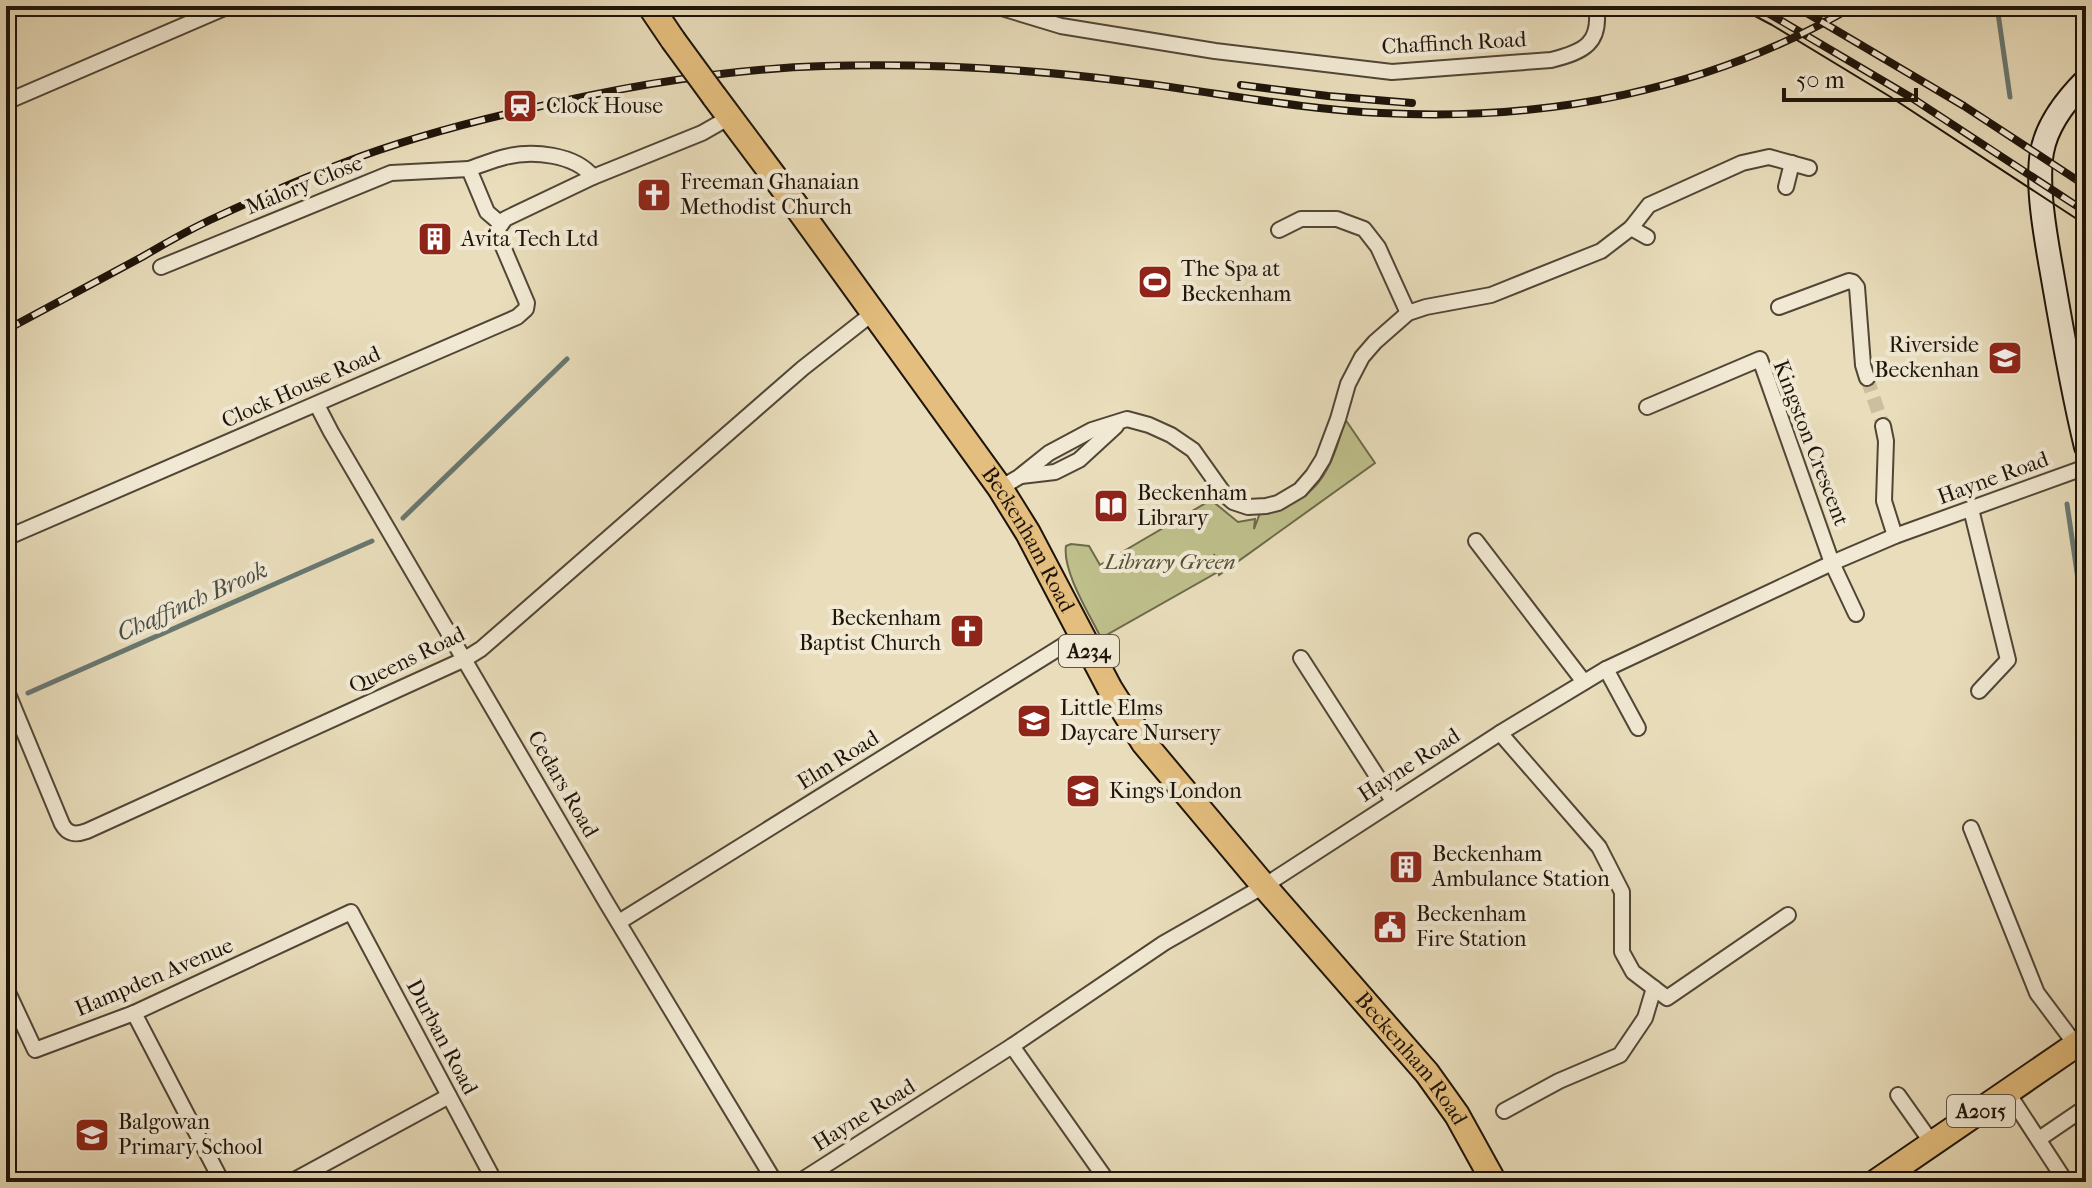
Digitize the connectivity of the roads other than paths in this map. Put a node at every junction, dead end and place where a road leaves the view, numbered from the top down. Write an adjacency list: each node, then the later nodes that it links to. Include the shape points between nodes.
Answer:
1 (229, 6): 6 (street)
2 (650, 6): 7 (main road, Beckenham Road / A234, bridge)
3 (995, 6): 4 (street, Chaffinch Road, via 1061,26 1392,72 1573,54 1595,35)
4 (1596, 6)
5 (2086, 80): 25 (street, via 2048,132 2042,182 2061,328)
6 (6, 102)
7 (730, 117): 11 (street); 19 (main road, Beckenham Road / A234)
8 (1792, 163): 9 (street); 12 (street); 14 (street, via 1769,157 1742,163 1649,205)
9 (1809, 168)
10 (469, 169): 11 (street, via 533,155 567,159); 13 (street, Clock House Road, via 487,212); 17 (street, Malory Close, via 391,173)
11 (593, 177): 13 (street)
12 (1786, 187)
13 (501, 224): 22 (street, Clock House Road, via 498,235 527,303 522,313)
14 (1631, 228): 16 (street); 20 (street, via 1601,251 1491,295)
15 (1279, 230): 20 (street, via 1301,219 1337,219 1364,229 1378,247)
16 (1647, 237)
17 (161, 267)
18 (1779, 307): 21 (street, via 1853,282)
19 (873, 313): 27 (main road, Beckenham Road / A234); 36 (street, Queens Road)
20 (1408, 313): 27 (street, via 1362,357 1323,459 1300,490 1278,503 1237,504 1193,450 1171,435 1127,419 1049,453)
21 (1867, 378)
22 (317, 405): 30 (street, Clock House Road); 36 (street, Cedars Road)
23 (1647, 407): 32 (street, Kingston Crescent, via 1760,359)
24 (1883, 426): 29 (street, via 1884,501)
25 (2086, 447)
26 (2086, 467): 28 (street, Hayne Road)
27 (1011, 482): 34 (main road, Beckenham Road / A234, via 1028,533)
28 (1971, 509): 29 (street, Hayne Road); 40 (street, via 2008,660)
29 (1895, 536): 32 (street, Hayne Road)
30 (6, 538)
31 (1476, 541): 38 (street)
32 (1832, 563): 33 (street); 37 (street, Hayne Road)
33 (1856, 614)
34 (1080, 635): 45 (main road, Beckenham Road / A234, via 1144,743); 48 (street, Elm Road)
35 (1301, 658): 43 (street)
36 (465, 659): 39 (street, Queens Road, via 79,834 62,824); 48 (street, Cedars Road)
37 (1606, 669): 38 (street, Hayne Road); 41 (street)
38 (1584, 682): 42 (street, Hayne Road)
39 (6, 689)
40 (1979, 691)
41 (1638, 728)
42 (1500, 733): 43 (street, Hayne Road); 50 (street, via 1599,847 1622,892 1622,952 1633,972)
43 (1393, 801): 45 (street, Hayne Road)
44 (1971, 828): 52 (street, via 2037,993)
45 (1264, 886): 53 (street, Hayne Road, via 1164,943); 67 (main road, Beckenham Road / A234, via 1427,1073)
46 (351, 912): 51 (street, Hampden Avenue); 56 (street, Durban Road)
47 (1788, 915): 50 (street, via 1667,998)
48 (619, 922): 64 (street, Cedars Road)
49 (6, 988): 51 (street, Hampden Avenue, via 35,1050)
50 (1654, 988): 58 (street, via 1645,1018 1620,1055)
51 (134, 1013): 61 (street)
52 (2081, 1041): 54 (main road, A2015)
53 (1012, 1046): 65 (street, Hayne Road); 66 (street)
54 (2008, 1093): 59 (street); 60 (main road, A2015)
55 (1898, 1095): 60 (street)
56 (449, 1096): 62 (street); 63 (street, Durban Road)
57 (2086, 1107): 59 (street)
58 (1504, 1111)
59 (2039, 1139): 69 (street)
60 (1932, 1143): 68 (main road, A2015)
61 (222, 1182)
62 (291, 1182)
63 (495, 1182)
64 (775, 1182)
65 (799, 1182)
66 (1108, 1182)
67 (1494, 1182)
68 (1876, 1182)
69 (2066, 1182)

